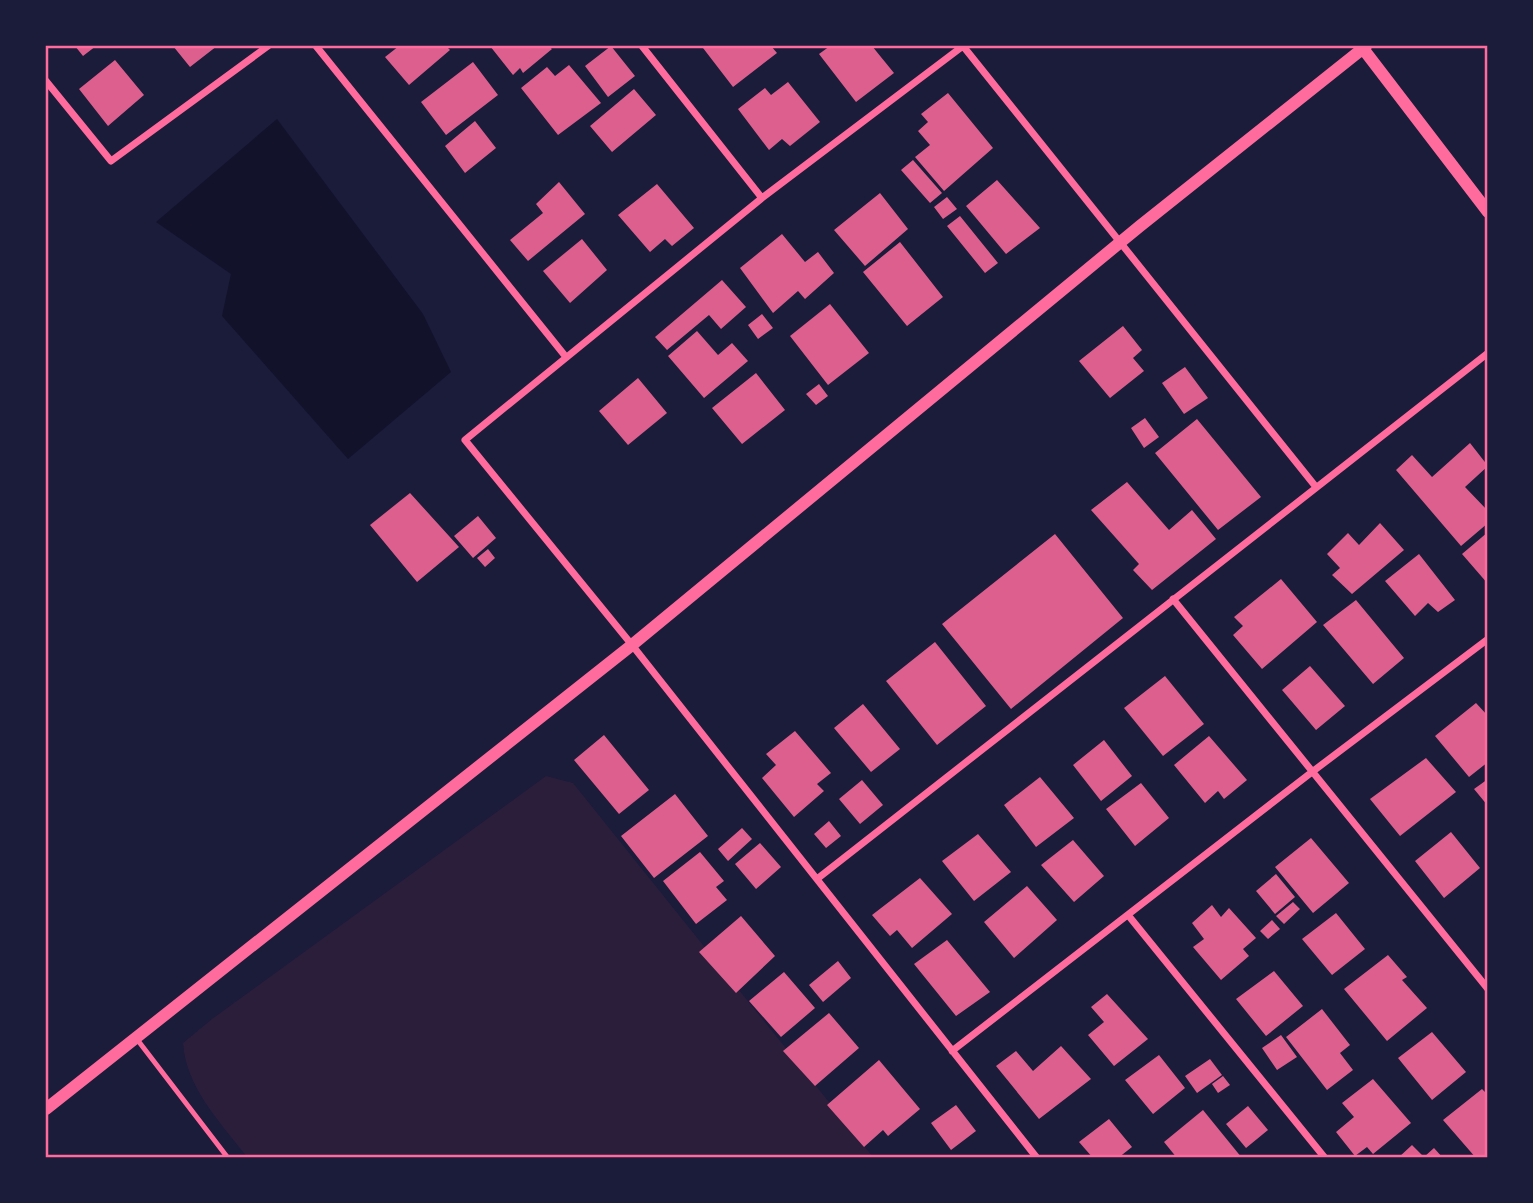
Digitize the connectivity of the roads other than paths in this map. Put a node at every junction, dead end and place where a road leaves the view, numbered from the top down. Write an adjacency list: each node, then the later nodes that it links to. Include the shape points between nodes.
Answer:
1 (268, 46): 6 (street, via 111,161)
2 (316, 46): 11 (street)
3 (642, 46): 7 (street)
4 (963, 46): 7 (street); 9 (street)
5 (1363, 46): 8 (street); 9 (street)
6 (46, 81)
7 (762, 198): 11 (street)
8 (1488, 212)
9 (1120, 243): 12 (street); 15 (street)
10 (1488, 353): 12 (street)
11 (566, 357): 15 (street, via 465,440)
12 (1316, 487): 13 (street)
13 (1173, 599): 16 (street); 17 (street)
14 (1488, 639): 16 (street)
15 (632, 645): 17 (street); 20 (street)
16 (1312, 772): 18 (street); 19 (street)
17 (817, 879): 21 (street)
18 (1128, 915): 21 (street); 25 (street)
19 (1488, 989)
20 (136, 1037): 22 (street); 23 (lane)
21 (952, 1051): 24 (street)
22 (46, 1109)
23 (228, 1157)
24 (1037, 1157)
25 (1325, 1157)

